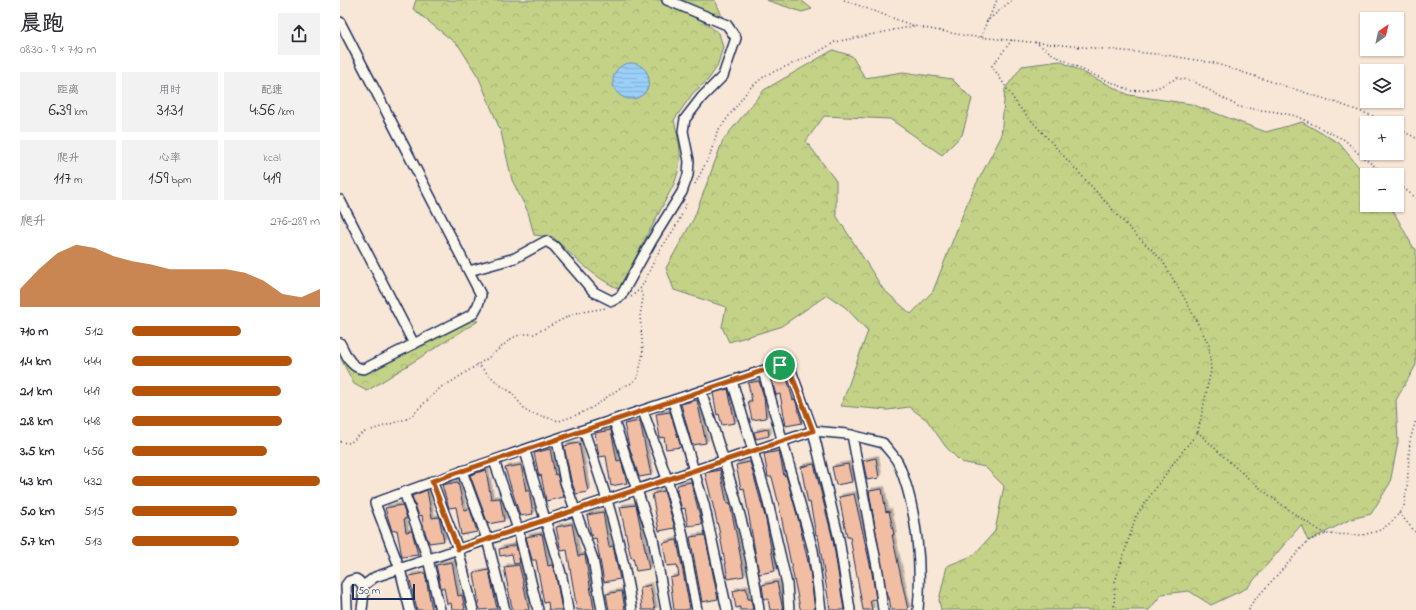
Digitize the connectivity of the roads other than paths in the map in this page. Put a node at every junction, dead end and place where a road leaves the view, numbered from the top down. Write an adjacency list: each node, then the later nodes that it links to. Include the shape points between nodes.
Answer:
1 (667, 0): 4 (street, via 727,25 736,38 723,76 702,97 686,119 682,131 689,161 682,192 650,242 621,296 612,301 594,292 554,246 546,241 515,258)
2 (340, 22): 4 (street)
3 (340, 200): 6 (street)
4 (469, 271): 6 (street, via 480,295 473,314)
5 (340, 343): 6 (street, via 350,363 359,369 364,369)
6 (414, 344)
7 (763, 371): 8 (street); 14 (street, via 788,365); 17 (street)
8 (732, 381): 9 (street); 19 (street)
9 (702, 392): 10 (street); 21 (street)
10 (673, 401): 11 (street); 22 (street)
11 (643, 411): 12 (street); 24 (street)
12 (614, 421): 13 (street); 26 (street)
13 (584, 431): 16 (street); 28 (street)
14 (813, 431): 15 (street); 17 (street); 53 (street, via 839,539)
15 (852, 435): 54 (street, via 878,572); 55 (street, via 883,443 899,464 916,522 920,589)
16 (557, 440): 18 (street); 29 (street, via 565,482)
17 (781, 442): 19 (street); 52 (street, via 813,550)
18 (525, 451): 20 (street); 30 (street)
19 (754, 451): 21 (street); 51 (street, via 787,584)
20 (494, 461): 23 (street); 31 (street)
21 (724, 461): 22 (street); 50 (street, via 743,526)
22 (695, 470): 24 (street); 49 (street)
23 (462, 471): 25 (street); 32 (street)
24 (667, 479): 26 (street); 48 (street, via 682,531)
25 (432, 481): 27 (street); 33 (street)
26 (636, 489): 28 (street); 47 (street, via 653,538)
27 (404, 492): 34 (street); 35 (street, via 375,503)
28 (608, 499): 29 (street); 46 (street, via 626,570)
29 (576, 509): 30 (street); 45 (street, via 593,559)
30 (546, 520): 31 (street); 44 (street, via 562,577)
31 (518, 529): 32 (street); 43 (street)
32 (487, 539): 33 (street); 42 (street)
33 (458, 549): 34 (street); 41 (street)
34 (428, 559): 35 (street); 40 (street)
35 (400, 569): 36 (street, via 375,577); 39 (street)
36 (363, 586): 37 (street, via 356,579 346,585); 38 (street)
37 (347, 610)
38 (362, 610)
39 (410, 610)
40 (440, 610)
41 (473, 610)
42 (505, 610)
43 (538, 610)
44 (568, 610)
45 (602, 610)
46 (632, 610)
47 (666, 610)
48 (697, 610)
49 (727, 610)
50 (759, 610)
51 (789, 610)
52 (821, 610)
53 (850, 610)
54 (882, 610)
55 (918, 610)

